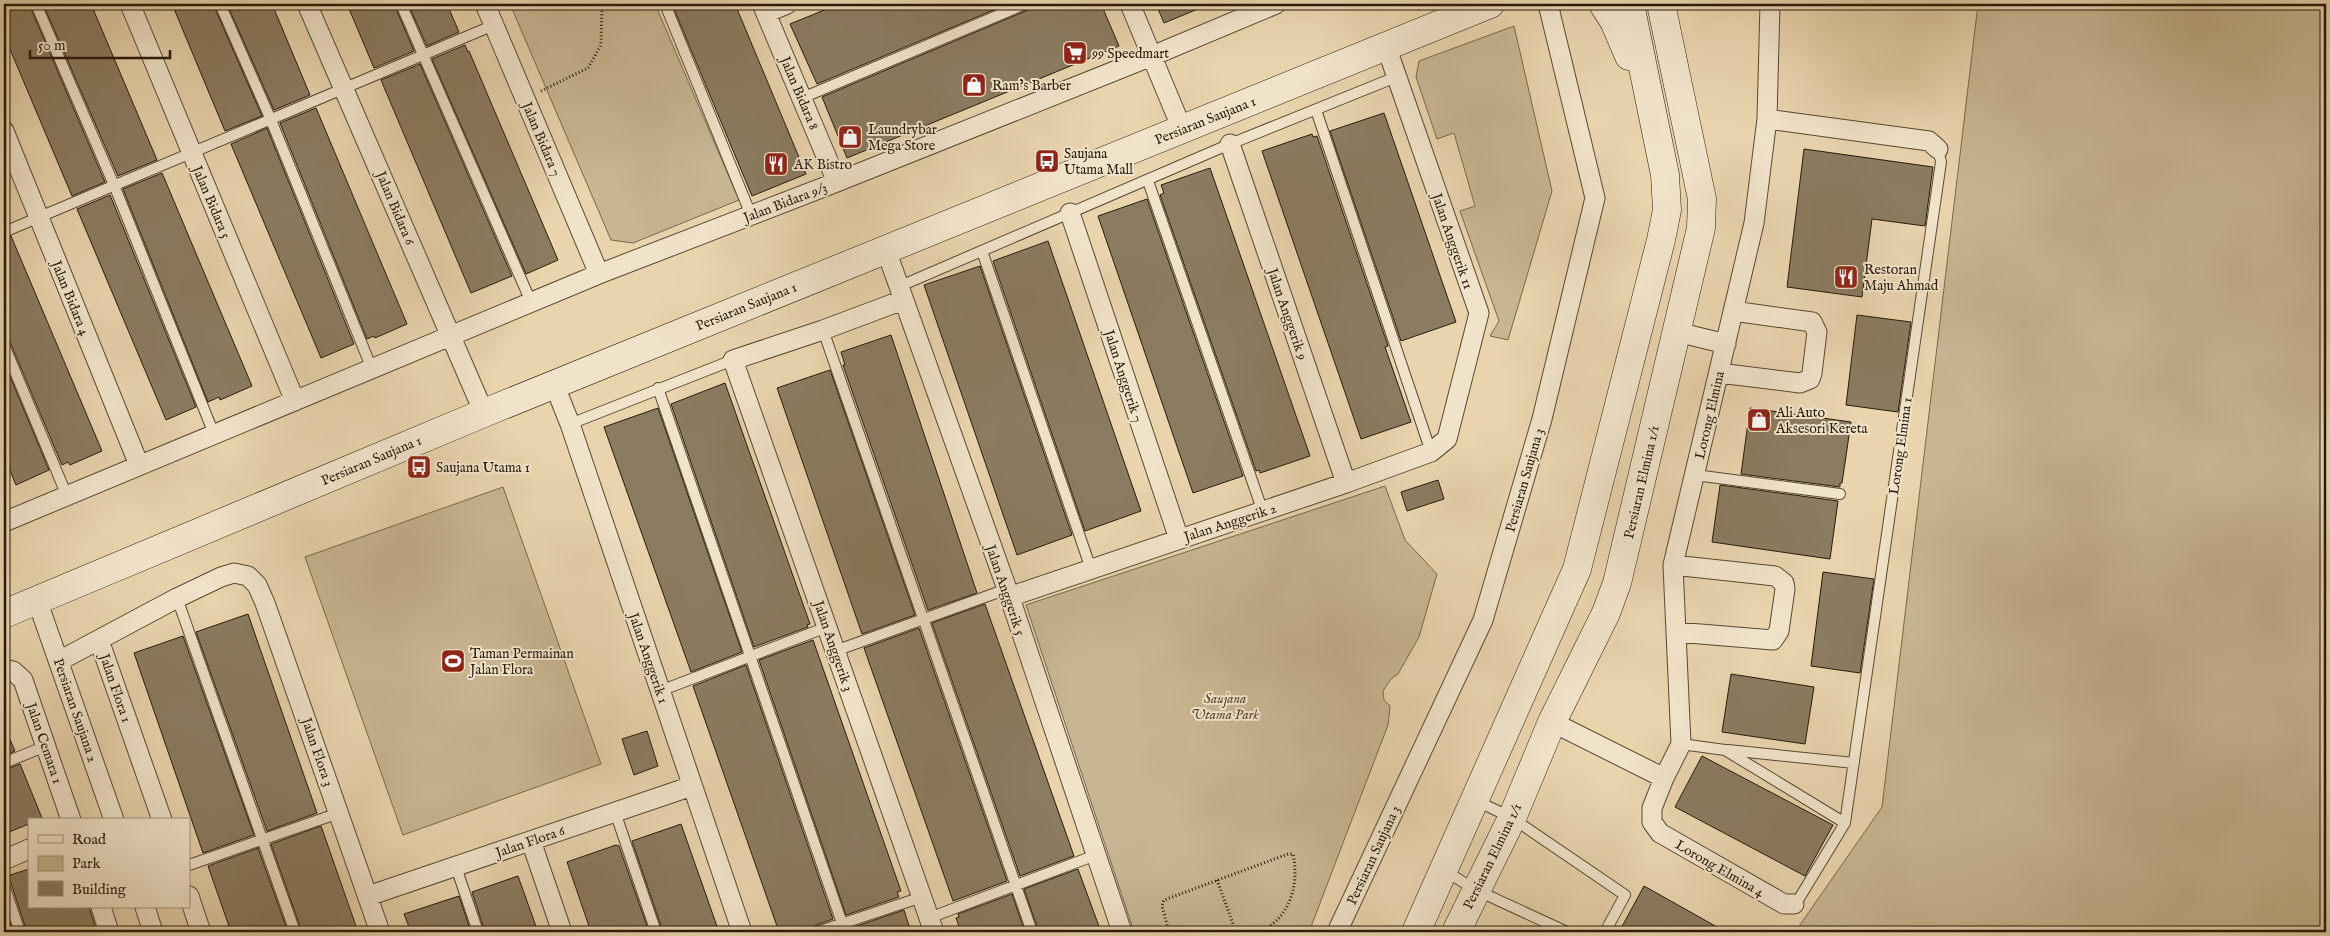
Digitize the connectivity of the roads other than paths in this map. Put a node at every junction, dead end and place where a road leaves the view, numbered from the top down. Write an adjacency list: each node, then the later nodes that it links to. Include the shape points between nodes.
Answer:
1 (36, 4): 39 (lane)
2 (130, 4): 36 (street, Jalan Bidara 5)
3 (220, 4): 31 (lane)
4 (307, 4): 26 (street, Jalan Bidara 6)
5 (401, 4): 22 (lane)
6 (485, 4): 20 (street, Jalan Bidara 7)
7 (664, 4): 41 (lane)
8 (787, 4): 19 (street)
9 (1026, 4): 27 (lane)
10 (1130, 4): 23 (street)
11 (1276, 4): 23 (street, Jalan Bidara 9/3)
12 (1490, 4): 21 (main road, Persiaran Saujana 1)
13 (1548, 4): 139 (street, Persiaran Saujana 3, via 1595,198 1542,419 1483,620)
14 (1604, 4): 29 (main road)
15 (1630, 4): 29 (main road)
16 (1661, 4): 24 (main road, Persiaran Elmina 1/1)
17 (1680, 4): 24 (main road)
18 (1770, 4): 30 (street, Lorong Elmina)
19 (764, 8): 27 (street, Jalan Bidara 8)
20 (494, 25): 22 (lane); 46 (street, Jalan Bidara 7)
21 (1386, 46): 25 (street, Jalan Anggerik 11); 32 (main road, Persiaran Saujana 1)
22 (424, 55): 26 (lane); 48 (lane)
23 (1152, 56): 32 (street); 38 (street, Jalan Bidara 9/3)
24 (1674, 64): 51 (main road, Persiaran Elmina 1/1, via 1702,199 1701,228)
25 (1396, 77): 28 (lane); 64 (street, Jalan Anggerik 11, via 1478,313)
26 (344, 88): 31 (lane); 52 (street, Jalan Bidara 6)
27 (802, 98): 38 (street, Jalan Bidara 8)
28 (1316, 110): 34 (lane); 65 (lane)
29 (1654, 112): 98 (main road, via 1665,175 1667,210 1577,570)
30 (1767, 119): 35 (street, Lorong Elmina 1, via 1928,141); 49 (street, Lorong Elmina, via 1754,223)
31 (271, 120): 36 (lane); 56 (lane)
32 (1182, 129): 44 (main road, Persiaran Saujana 1)
33 (4, 130): 42 (street, Jalan Bidara 4)
34 (1230, 144): 37 (lane); 68 (street, Jalan Anggerik 9)
35 (1938, 149): 95 (lane, Lorong Elmina 1, via 1941,162)
36 (192, 153): 39 (lane); 60 (street, Jalan Bidara 5)
37 (1148, 181): 40 (lane); 71 (lane)
38 (837, 182): 41 (street, Jalan Bidara 9/3)
39 (114, 185): 42 (lane); 63 (lane)
40 (1070, 213): 45 (lane); 73 (street, Jalan Anggerik 7)
41 (751, 215): 46 (street, Jalan Bidara 9/3)
42 (39, 217): 43 (lane); 66 (street, Jalan Bidara 4)
43 (4, 232)
44 (886, 250): 47 (street, Jalan Anggerik 5); 58 (main road, Persiaran Saujana 1)
45 (982, 251): 47 (lane); 75 (lane)
46 (599, 274): 48 (street, Jalan Bidara 9/3)
47 (900, 293): 50 (street); 77 (street, Jalan Anggerik 5)
48 (531, 302): 52 (street, Jalan Bidara 9/3)
49 (1733, 311): 53 (street, Lorong Elmina); 57 (street, via 1812,322 1817,332 1812,373 1810,379 1800,383)
50 (823, 330): 55 (street); 81 (lane)
51 (1677, 332): 53 (street); 90 (main road, Persiaran Elmina 1/1, via 1617,583)
52 (450, 336): 56 (street, Jalan Bidara 9/3); 61 (street, Jalan Bidara 6)
53 (1726, 344): 57 (street, Lorong Elmina)
54 (4, 345): 70 (lane)
55 (733, 360): 59 (lane); 82 (street, Jalan Anggerik 3)
56 (372, 368): 60 (street, Jalan Bidara 9/3)
57 (1719, 373): 67 (street, Lorong Elmina)
58 (554, 384): 61 (main road, Persiaran Saujana 1); 62 (street, Jalan Anggerik 1)
59 (658, 388): 62 (lane); 86 (lane)
60 (295, 401): 63 (street, Jalan Bidara 9/3)
61 (484, 413): 79 (main road, Persiaran Saujana 1)
62 (570, 424): 89 (street, Jalan Anggerik 1)
63 (214, 434): 66 (street, Jalan Bidara 9/3)
64 (1447, 439): 65 (street, Jalan Anggerik 2)
65 (1431, 452): 68 (street, Jalan Anggerik 2)
66 (139, 465): 70 (street, Jalan Bidara 9/3)
67 (1695, 475): 69 (lane); 74 (street, Lorong Elmina)
68 (1346, 483): 71 (street, Jalan Anggerik 2)
69 (1840, 494)
70 (67, 496): 72 (street, Jalan Bidara 9/3)
71 (1263, 512): 73 (street, Jalan Anggerik 2)
72 (4, 522)
73 (1179, 539): 75 (street, Jalan Anggerik 2)
74 (1673, 565): 83 (street, Lorong Elmina); 83 (street, via 1775,576 1784,583 1779,631 1772,640)
75 (1091, 569): 77 (street, Jalan Anggerik 2)
76 (248, 576): 78 (street, Jalan Flora 1, via 234,574 221,577); 100 (street, Jalan Flora 3, via 265,603)
77 (1008, 593): 81 (lane); 110 (street, Jalan Anggerik 5)
78 (177, 598): 84 (street, Jalan Flora 1); 107 (lane)
79 (37, 600): 80 (main road, Persiaran Saujana 1); 87 (street, Persiaran Saujana 2)
80 (4, 614)
81 (924, 619): 85 (lane); 116 (lane)
82 (827, 627): 85 (street, Jalan Anggerik 3); 86 (lane)
83 (1676, 632): 91 (street, Lorong Elmina)
84 (99, 640): 87 (street); 103 (street, Jalan Flora 1)
85 (835, 650): 119 (street, Jalan Anggerik 3)
86 (750, 657): 89 (lane); 125 (lane)
87 (59, 661): 102 (street, Persiaran Saujana 2)
88 (8, 670): 92 (street, Jalan Cemara 1, via 23,680)
89 (660, 691): 97 (street, Jalan Anggerik 1)
90 (1552, 722): 96 (street); 104 (main road, Persiaran Elmina 1/1)
91 (1681, 744): 93 (lane); 96 (street, Lorong Elmina)
92 (46, 746): 94 (lane); 101 (street, Jalan Cemara 1)
93 (1724, 750): 95 (lane); 106 (lane)
94 (4, 763)
95 (1854, 763): 106 (lane, Lorong Elmina 1)
96 (1664, 778): 105 (street, Lorong Elmina, via 1652,808)
97 (692, 786): 99 (street, Jalan Flora 6); 135 (street, Jalan Anggerik 1)
98 (1474, 800): 104 (lane); 114 (main road)
99 (615, 812): 108 (street, Jalan Flora 6); 134 (lane)
100 (339, 813): 107 (lane); 118 (street, Jalan Flora 3)
101 (70, 818)
102 (109, 818)
103 (161, 818)
104 (1512, 818): 117 (main road, Persiaran Elmina 1/1); 143 (lane, via 1625,895)
105 (1652, 822): 121 (street, Lorong Elmina 4, via 1660,833 1784,904)
106 (1845, 823): 121 (lane, Lorong Elmina 1)
107 (263, 839): 112 (lane); 130 (lane)
108 (532, 841): 113 (street, Jalan Flora 6); 133 (street)
109 (28, 849): 111 (street)
110 (1096, 855): 116 (lane); 138 (street, Jalan Anggerik 5)
111 (4, 860)
112 (190, 865)
113 (456, 866): 118 (street, Jalan Flora 6); 132 (lane)
114 (1443, 870): 117 (lane); 140 (main road)
115 (4, 885): 126 (lane)
116 (1016, 886): 124 (lane); 137 (lane)
117 (1476, 890): 141 (main road, Persiaran Elmina 1/1); 142 (lane)
118 (368, 896): 131 (street, Jalan Flora 3)
119 (922, 897): 124 (street, Jalan Anggerik 3); 125 (lane)
120 (190, 899): 129 (street)
121 (1794, 904)
122 (101, 908): 127 (street)
123 (145, 908): 128 (street)
124 (931, 925)
125 (844, 928): 136 (lane)
126 (20, 932)
127 (110, 932)
128 (153, 932)
129 (201, 932)
130 (295, 932)
131 (380, 932)
132 (478, 932)
133 (562, 932)
134 (656, 932)
135 (742, 932)
136 (817, 932)
137 (1032, 932)
138 (1122, 932)
139 (1337, 932)
140 (1416, 932)
141 (1456, 932)
142 (1567, 932)
143 (1606, 932)

